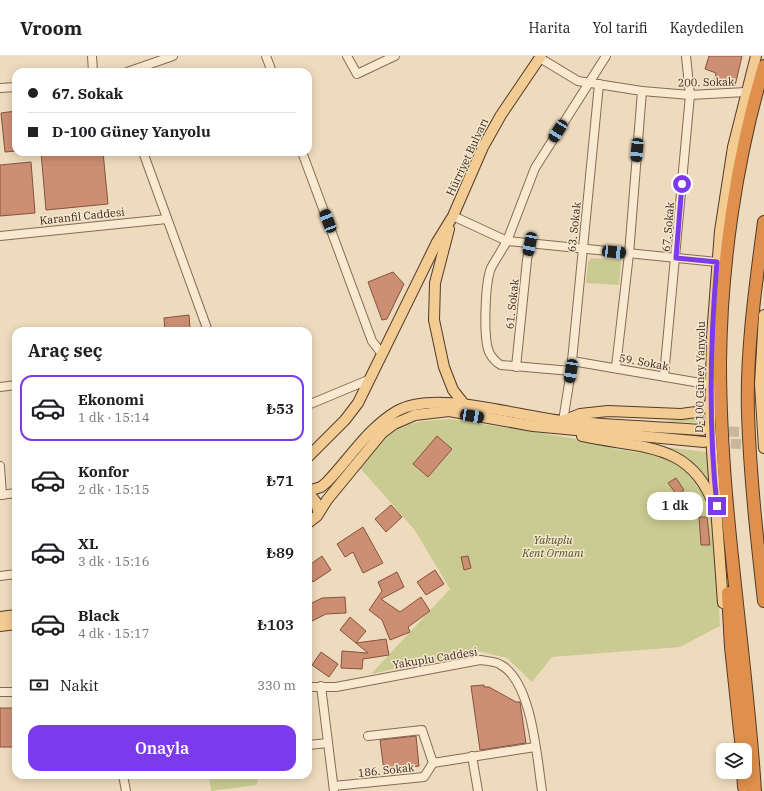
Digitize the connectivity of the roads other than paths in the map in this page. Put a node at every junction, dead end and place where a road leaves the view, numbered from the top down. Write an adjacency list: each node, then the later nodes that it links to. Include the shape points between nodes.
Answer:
1 (92, 56): 11 (street)
2 (173, 56): 12 (street)
3 (266, 56): 13 (street)
4 (348, 56): 5 (street, via 357,74)
5 (395, 56)
6 (606, 56): 14 (street)
7 (686, 56): 20 (street, 67. Sokak)
8 (756, 56): 19 (main road, D-100 Güney Yanyolu)
9 (541, 57): 14 (street, 200. Sokak, via 578,81); 23 (main road, Hürriyet Bulvarı, via 501,115 483,147)
10 (764, 66): 66 (highway, via 742,157 727,260 720,362)
11 (93, 68)
12 (139, 68)
13 (270, 68)
14 (589, 83): 15 (street, 200. Sokak); 27 (street, via 535,168)
15 (599, 84): 18 (street, 200. Sokak); 29 (street, 63. Sokak)
16 (12, 87): 17 (street)
17 (0, 88)
18 (642, 91): 20 (street, 200. Sokak); 30 (street)
19 (746, 92): 20 (street, 200. Sokak); 32 (main road, D-100 Güney Yanyolu, via 733,147)
20 (690, 95): 31 (street, 67. Sokak)
21 (144, 156): 24 (street)
22 (303, 156): 35 (street, via 372,341)
23 (453, 216): 27 (street); 35 (main road, Hürriyet Bulvarı, via 437,242); 48 (main road, via 434,283 434,320 444,367 453,390)
24 (167, 219): 26 (street, Karanfil Caddesi); 34 (street)
25 (764, 222): 54 (highway, via 750,350)
26 (0, 236)
27 (507, 241): 28 (street); 37 (street, via 491,270 485,310 486,335 488,351 495,362)
28 (530, 244): 29 (street); 37 (street, 61. Sokak)
29 (583, 249): 30 (street); 36 (street, 63. Sokak)
30 (629, 254): 31 (street); 38 (street)
31 (676, 258): 32 (street); 41 (street, 67. Sokak)
32 (717, 262): 44 (main road, D-100 Güney Yanyolu, via 712,336)
33 (764, 315): 39 (main road)
34 (207, 327)
35 (382, 354): 42 (main road, Hürriyet Bulvarı)
36 (572, 361): 38 (street, 59. Sokak); 40 (street, 63. Sokak)
37 (516, 367): 40 (street)
38 (616, 368): 41 (street, 59. Sokak)
39 (762, 370): 49 (main road)
40 (571, 371): 50 (street, 63. Sokak)
41 (664, 376): 44 (street, 59. Sokak)
42 (368, 380): 46 (street); 56 (main road, Hürriyet Bulvarı, via 358,402 345,420)
43 (12, 386): 45 (street)
44 (712, 386): 47 (main road, D-100 Güney Yanyolu)
45 (0, 387)
46 (312, 403)
47 (712, 403): 50 (main road, via 696,412 681,414 608,411 580,414); 64 (main road, D-100 Güney Yanyolu, via 711,445)
48 (464, 404): 50 (main road); 58 (main road, via 436,402 398,410 373,429 327,482)
49 (763, 418): 55 (main road)
50 (563, 421): 52 (main road)
51 (555, 428): 53 (main road); 62 (main road, via 448,411 414,415 382,433); 64 (main road, via 600,440 650,447 670,454 700,479 707,490)
52 (702, 430)
53 (704, 442)
54 (750, 447): 65 (highway); 69 (highway)
55 (764, 448)
56 (312, 453)
57 (0, 466): 60 (street)
58 (312, 490)
59 (12, 494): 60 (street)
60 (1, 495)
61 (312, 497): 62 (main road)
62 (318, 511): 63 (main road)
63 (312, 520)
64 (718, 521): 81 (main road, D-100 Güney Yanyolu, via 724,632)
65 (764, 522)
66 (729, 528): 80 (highway, via 726,546 729,609); 89 (highway, via 750,720)
67 (12, 574): 68 (street)
68 (0, 576)
69 (764, 601)
70 (12, 616): 71 (main road)
71 (0, 617)
72 (12, 624): 73 (main road)
73 (0, 626)
74 (321, 686): 75 (street, Yakuplu Caddesi); 79 (street); 83 (street, Yakuplu Caddesi, via 336,687 480,660 500,664 511,671 528,704)
75 (312, 687)
76 (0, 692): 77 (street)
77 (12, 692)
78 (368, 736): 85 (street, via 422,730)
79 (328, 742): 82 (street); 88 (street)
80 (739, 743)
81 (739, 743)
82 (312, 744)
83 (535, 747): 84 (street); 92 (street, Yakuplu Caddesi)
84 (472, 756): 85 (street); 91 (street)
85 (433, 763): 88 (street, 186. Sokak, via 424,777)
86 (124, 779): 90 (street)
87 (744, 779): 89 (highway)
88 (334, 788)
89 (748, 790)
90 (126, 791)
91 (478, 791)
92 (542, 791)

